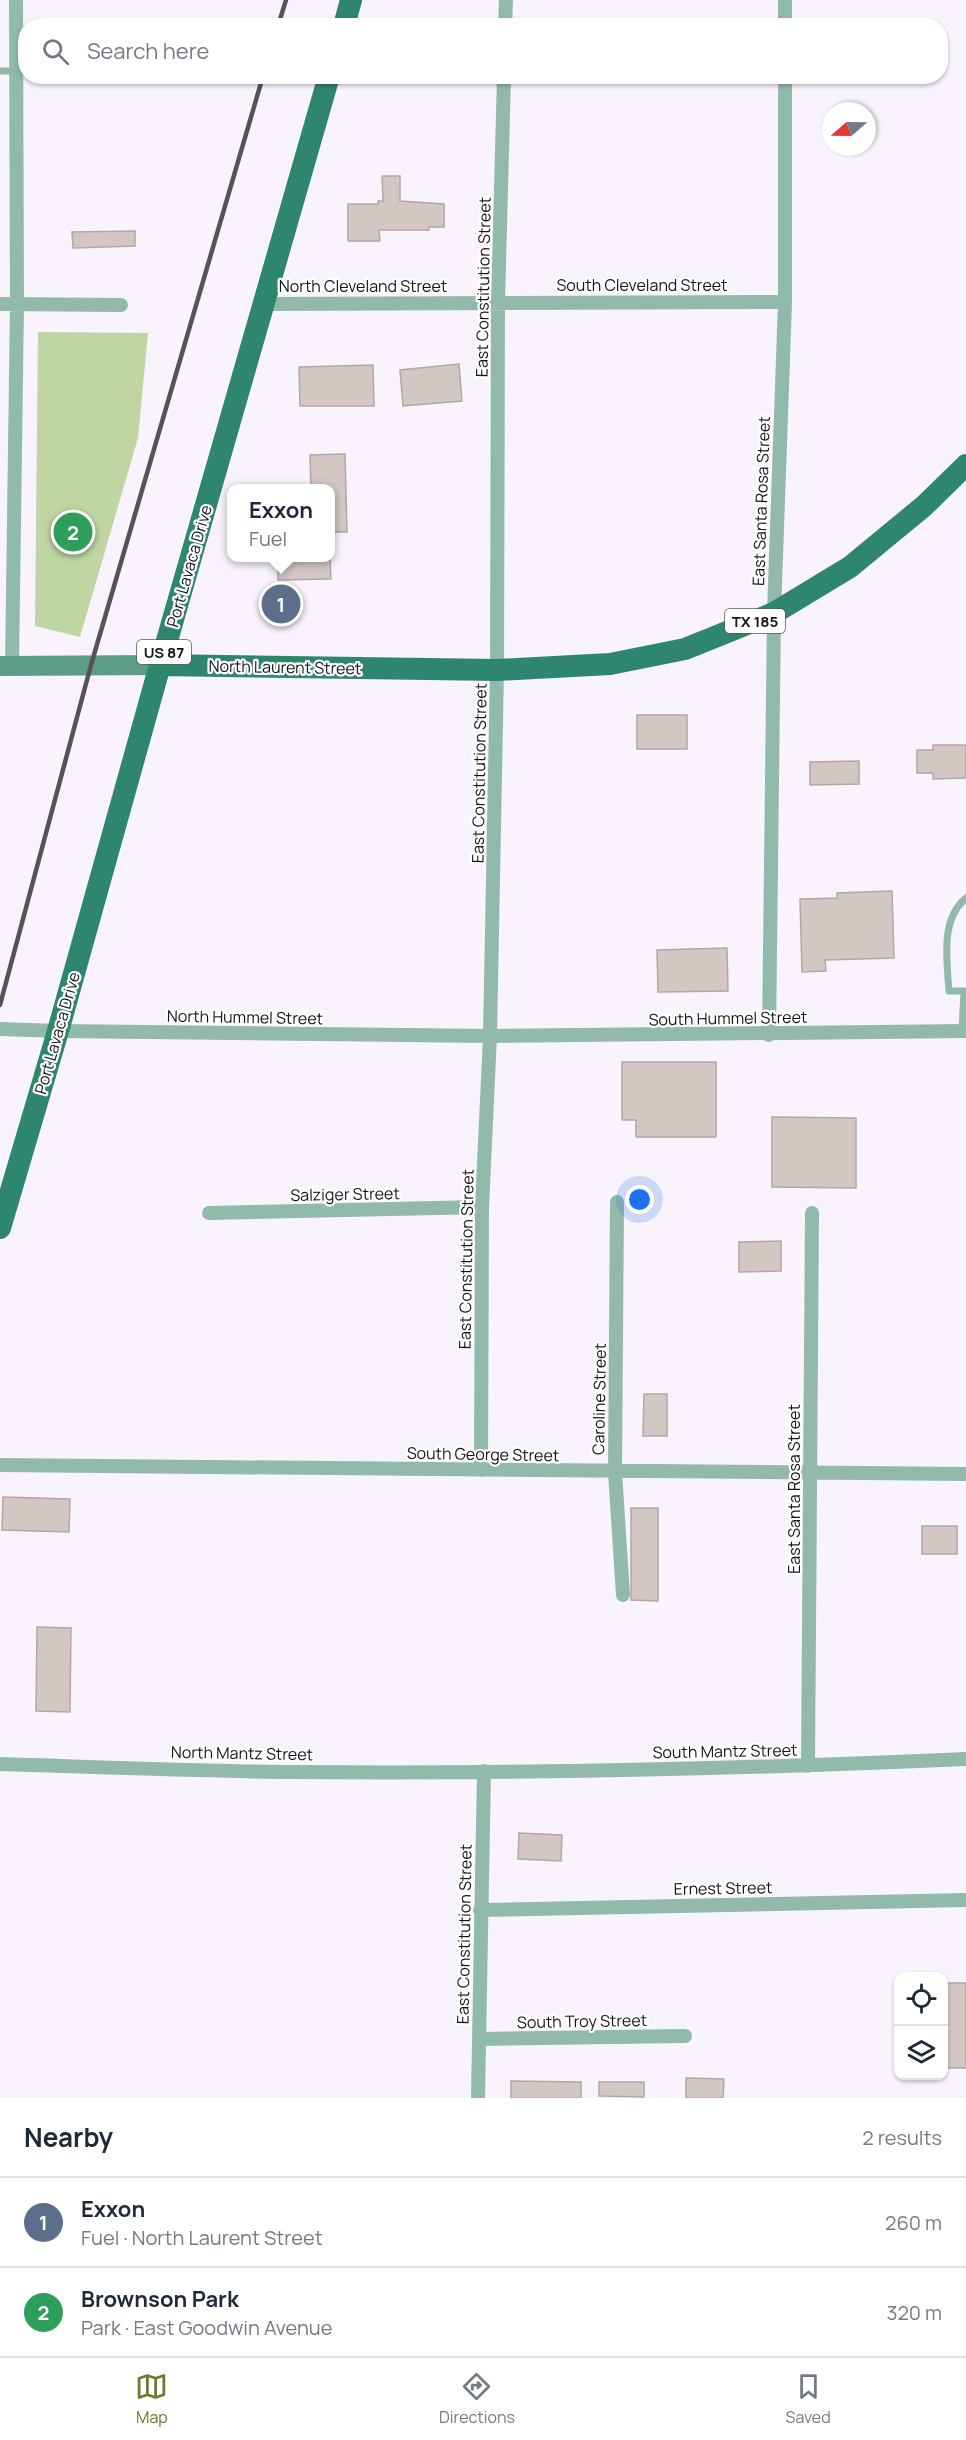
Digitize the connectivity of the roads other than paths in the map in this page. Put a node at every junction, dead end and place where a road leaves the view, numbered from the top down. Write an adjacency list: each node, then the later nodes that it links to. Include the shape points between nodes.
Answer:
1 (16, 0): 9 (street)
2 (351, 0): 5 (main road)
3 (506, 0): 6 (street)
4 (785, 0): 7 (street)
5 (346, 18)
6 (505, 18)
7 (785, 18)
8 (0, 71): 9 (lane)
9 (16, 71): 17 (street)
10 (327, 84): 15 (main road, Port Lavaca Drive / US 87)
11 (504, 84): 13 (street, East Constitution Street)
12 (785, 84): 14 (street, East Santa Rosa Street)
13 (498, 302): 14 (street, South Cleveland Street); 15 (street, North Cleveland Street); 23 (street, East Constitution Street)
14 (785, 302): 20 (street, East Santa Rosa Street)
15 (264, 303): 21 (main road, Port Lavaca Drive / US 87)
16 (0, 304): 17 (street)
17 (17, 304): 18 (street); 22 (street)
18 (121, 305)
19 (966, 465): 20 (main road, TX 185, via 924,506 850,567)
20 (774, 613): 23 (main road, TX 185, via 685,649 620,662); 29 (street, East Santa Rosa Street)
21 (160, 665): 22 (main road, North Laurent Street / TX 185); 23 (main road, North Laurent Street / TX 185); 27 (main road, Port Lavaca Drive / US 87)
22 (6, 666)
23 (497, 670): 30 (street, East Constitution Street)
24 (966, 898): 25 (lane, via 955,906 946,941 949,991)
25 (965, 991): 28 (lane)
26 (0, 1029): 27 (street, North Hummel Street)
27 (58, 1031): 30 (street, North Hummel Street); 35 (main road, Port Lavaca Drive / US 87)
28 (964, 1031): 29 (street, South Hummel Street)
29 (769, 1035): 30 (street, South Hummel Street)
30 (490, 1036): 32 (street, East Constitution Street)
31 (617, 1202): 38 (street, Caroline Street)
32 (482, 1207): 33 (street, Salziger Street); 37 (street, East Constitution Street)
33 (209, 1213)
34 (812, 1213): 39 (street, East Santa Rosa Street)
35 (0, 1228)
36 (0, 1465): 37 (street, South George Street)
37 (481, 1470): 38 (street, South George Street)
38 (615, 1472): 39 (street, South George Street); 41 (street, Caroline Street)
39 (811, 1473): 40 (street, South George Street); 44 (street, East Santa Rosa Street)
40 (966, 1474)
41 (623, 1595)
42 (966, 1759): 44 (street, South Mantz Street)
43 (0, 1764): 45 (street, North Mantz Street, via 290,1772)
44 (808, 1766): 45 (street, South Mantz Street)
45 (484, 1772): 47 (street, East Constitution Street)
46 (966, 1900): 47 (street, Ernest Street)
47 (480, 1910): 49 (street, East Constitution Street)
48 (685, 2036): 49 (street, South Troy Street)
49 (479, 2039): 50 (street, East Constitution Street)
50 (478, 2098)

